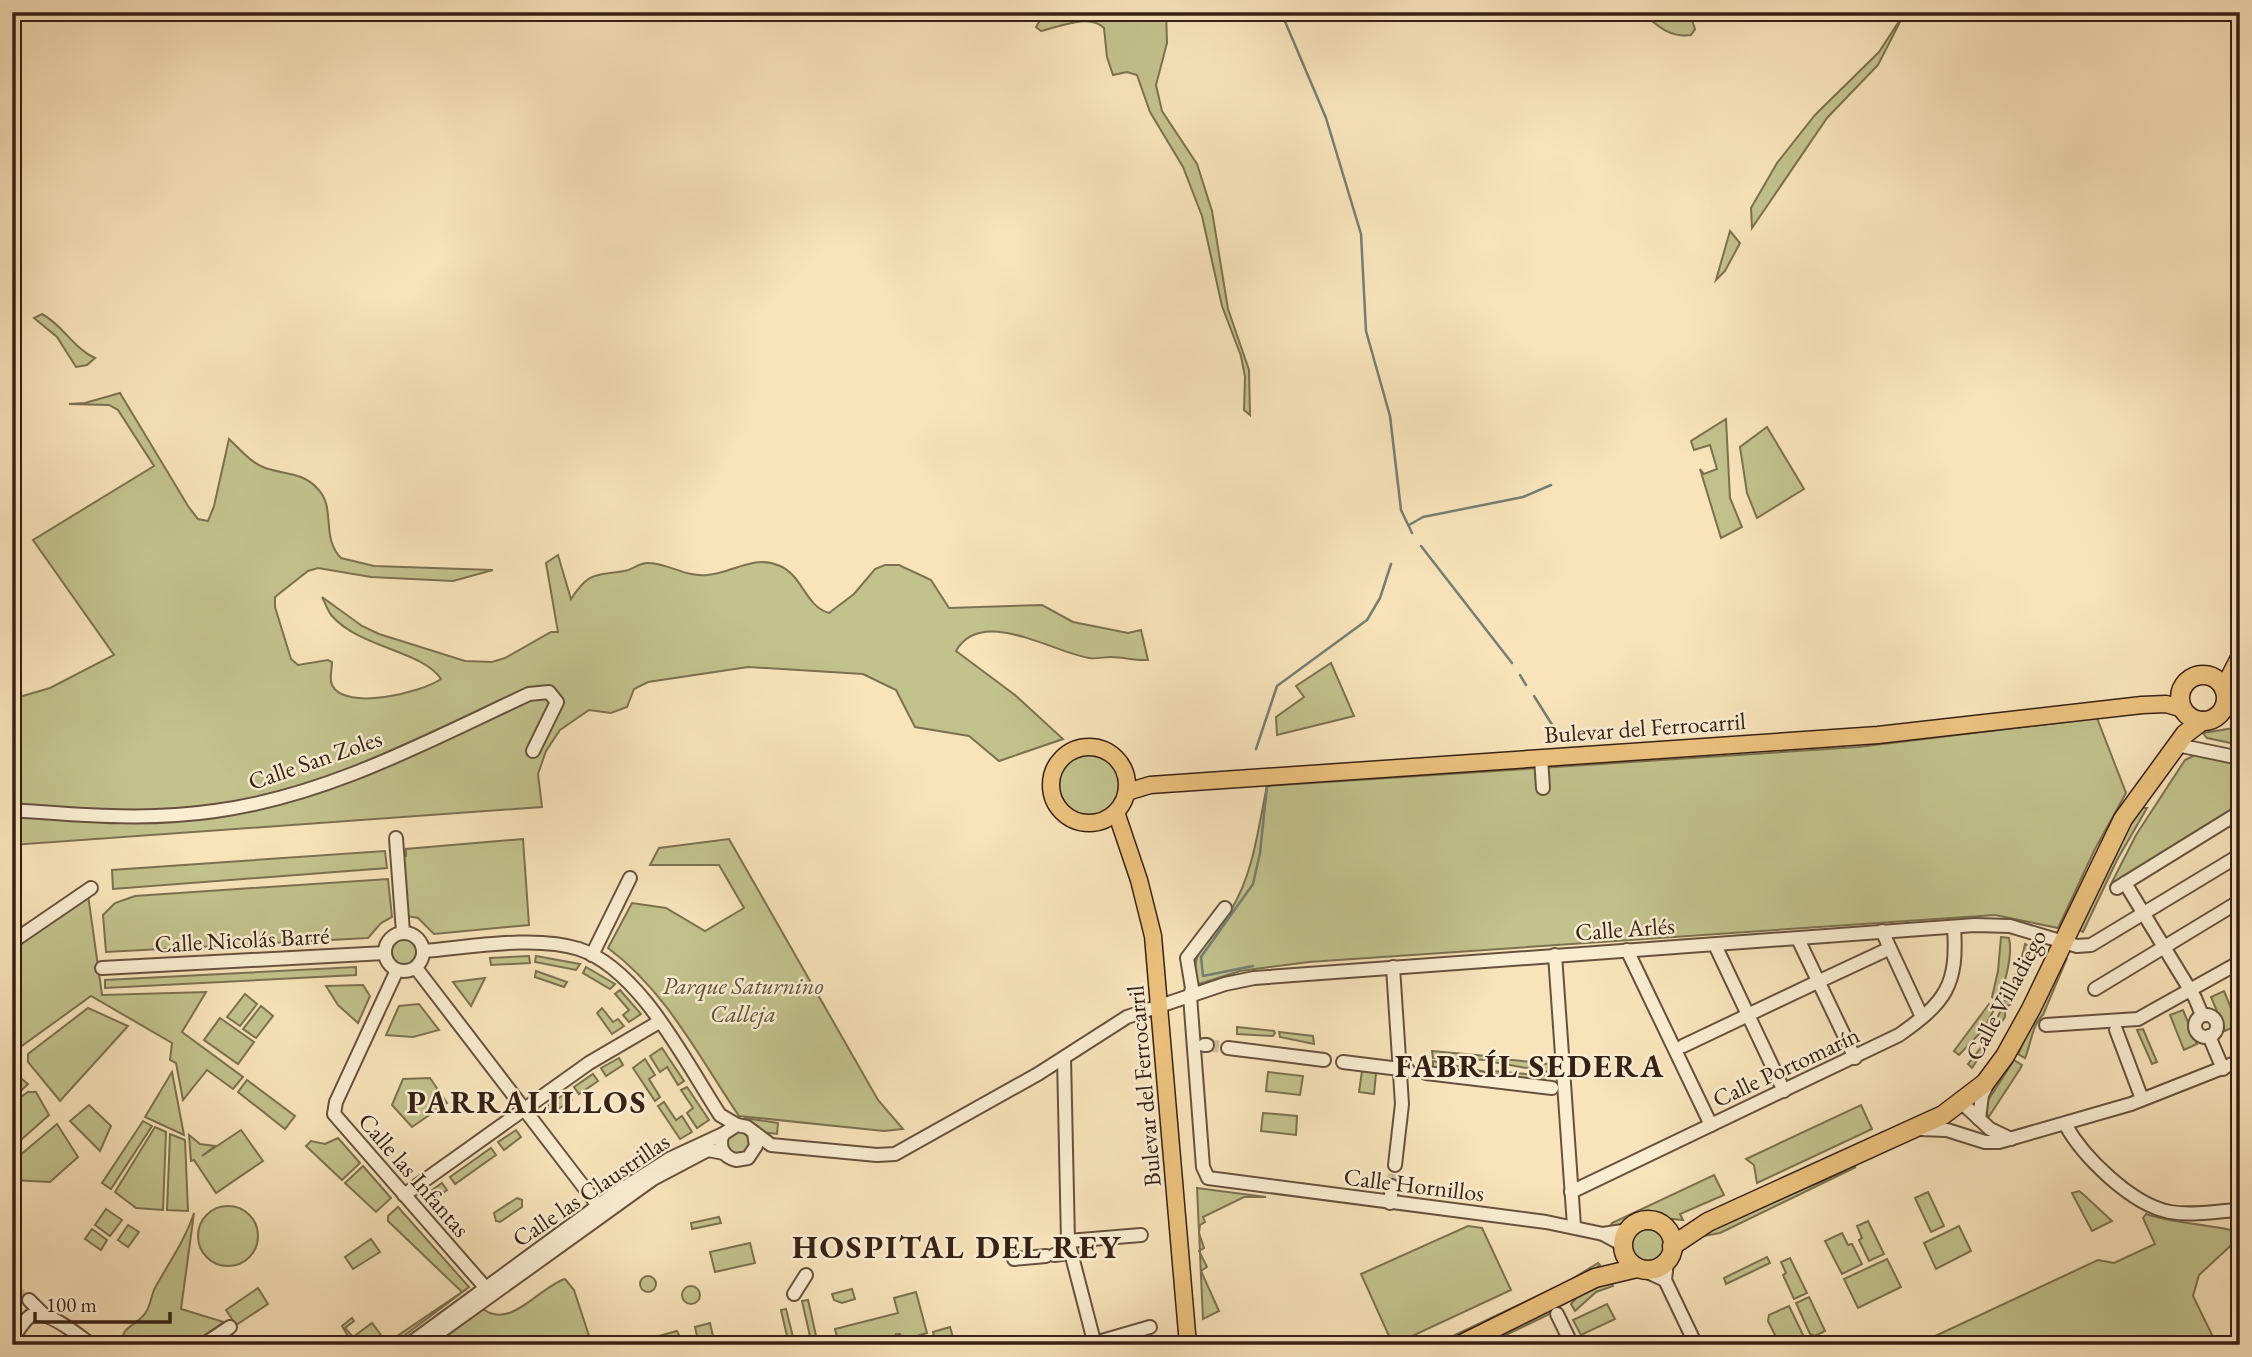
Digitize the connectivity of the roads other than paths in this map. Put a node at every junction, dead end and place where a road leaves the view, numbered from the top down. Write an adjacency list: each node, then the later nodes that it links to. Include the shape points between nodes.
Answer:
1 (2237, 661): 2 (highway)
2 (2218, 683): 3 (highway, via 2193,678); 3 (highway, via 2225,704 2216,716)
3 (2188, 710): 4 (highway, Calle Villadiego); 6 (main road, Bulevar del Ferrocarril, via 2142,705 1878,735)
4 (2181, 740): 7 (street); 20 (highway, Calle Villadiego, via 2123,819)
5 (533, 751): 10 (street, Calle San Zoles, via 557,702 554,694 545,690 354,774 259,803 148,816)
6 (1541, 758): 8 (main road, Bulevar del Ferrocarril); 9 (street)
7 (2240, 758)
8 (1127, 785): 12 (main road); 12 (main road, via 1117,758 1096,747 1073,750 1056,766 1051,789 1060,810 1078,822)
9 (1543, 788)
10 (12, 810)
11 (2240, 812): 19 (street, via 2121,885)
12 (1116, 820): 44 (main road, Bulevar del Ferrocarril, via 1150,923)
13 (396, 838): 23 (street)
14 (2240, 855): 19 (street)
15 (630, 877): 34 (street)
16 (92, 888): 25 (street)
17 (2240, 901): 29 (street)
18 (1225, 908): 43 (street, via 1187,958)
19 (2143, 914): 28 (street); 29 (street)
20 (2072, 921): 26 (highway, Calle Villadiego); 28 (street)
21 (1954, 927): 22 (street, Calle Arlés); 26 (street, Calle Arlés, via 2010,926); 45 (street, Calle Portomarín, via 1953,975 1943,995)
22 (1882, 931): 24 (street, Calle Arlés); 45 (street)
23 (402, 932): 31 (street, via 417,937); 33 (street, via 389,940)
24 (1798, 939): 27 (street, Calle Arlés); 52 (street)
25 (12, 942)
26 (2062, 942): 28 (street, Calle Arlés); 59 (highway, Calle Villadiego, via 2031,1009)
27 (1715, 945): 30 (street, Calle Arlés); 61 (street)
28 (2083, 946)
29 (2164, 947): 41 (street); 42 (street)
30 (1627, 950): 35 (street, Calle Arlés); 69 (street)
31 (424, 951): 34 (street, via 537,943); 39 (street)
32 (1884, 951): 49 (street)
33 (385, 953): 38 (street, Calle Nicolás Barré); 40 (street)
34 (592, 955): 46 (street, via 633,984)
35 (1555, 955): 37 (street, Calle Arlés); 81 (street)
36 (2240, 962): 42 (street)
37 (1393, 967): 43 (street, Calle Arlés, via 1254,978); 57 (street)
38 (102, 968)
39 (416, 968): 40 (street); 64 (street)
40 (397, 970): 80 (street, Calle las Infantas, via 333,1109 338,1121)
41 (2095, 989)
42 (2190, 990): 47 (street, via 2138,1019); 56 (street, via 2202,1015 2216,1021 2209,1036)
43 (1190, 996): 44 (street, Calle Arlés); 82 (street, Calle Hornillos, via 1203,1167 1208,1178)
44 (1160, 1005): 51 (street, Calle Arlés, via 1121,1020); 111 (main road, Bulevar del Ferrocarril)
45 (1922, 1017): 52 (street, Calle Portomarín)
46 (659, 1022): 64 (street); 65 (street)
47 (2046, 1025)
48 (2116, 1030): 62 (street)
49 (1683, 1046)
50 (1228, 1048): 53 (street)
51 (1064, 1058): 75 (street, Calle Arlés, via 895,1154); 91 (street)
52 (1855, 1058): 61 (street, Calle Portomarín)
53 (1324, 1060)
54 (2240, 1061): 56 (street)
55 (1343, 1062): 57 (street)
56 (2223, 1069): 62 (street)
57 (1404, 1070): 78 (street)
58 (1426, 1073): 60 (street)
59 (1991, 1076): 63 (highway, Calle Villadiego); 66 (street)
60 (1552, 1088)
61 (1784, 1091): 69 (street, Calle Portomarín)
62 (2142, 1100): 67 (street)
63 (1958, 1106): 66 (street); 70 (highway, Calle Villadiego); 73 (street)
64 (524, 1109): 80 (street); 83 (street)
65 (720, 1115): 68 (street); 71 (street)
66 (1979, 1119): 74 (street)
67 (2065, 1124): 74 (street, via 2011,1139); 84 (street, via 2104,1171 2140,1200 2167,1212)
68 (737, 1125): 71 (street); 72 (street)
69 (1711, 1125): 81 (street, Calle Portomarín)
70 (1912, 1130): 73 (street, via 1932,1128); 85 (highway, Calle Villadiego)
71 (723, 1133): 77 (street); 83 (street, Calle las Claustrillas, via 669,1159)
72 (754, 1133): 75 (street); 76 (street)
73 (1964, 1134): 74 (street)
74 (1993, 1137)
75 (771, 1145): 76 (street)
76 (755, 1150): 77 (street, via 740,1161)
77 (724, 1153): 83 (street, Calle las Claustrillas, via 711,1149 700,1153)
78 (1395, 1165)
79 (1392, 1186): 82 (street)
80 (404, 1195): 98 (street, Calle las Infantas)
81 (1572, 1197): 86 (street, via 1566,1216); 88 (street)
82 (1390, 1203): 86 (street, Calle Hornillos)
83 (600, 1209): 98 (street, Calle las Claustrillas); 98 (street, Calle las Claustrillas, via 566,1239)
84 (2240, 1210)
85 (1708, 1222): 87 (highway, Calle Villadiego); 92 (highway, Calle Villadiego)
86 (1553, 1223): 88 (street, Calle Hornillos)
87 (1662, 1225): 90 (highway, via 1642,1222); 92 (highway, via 1668,1231)
88 (1574, 1226): 90 (street, Calle Hornillos)
89 (1141, 1235): 91 (street)
90 (1625, 1241): 94 (highway, via 1627,1259); 96 (highway)
91 (1069, 1247): 93 (street, via 1050,1256); 106 (street)
92 (1670, 1253): 94 (highway, via 1658,1268); 97 (street)
93 (1014, 1259)
94 (1640, 1269): 96 (highway); 97 (street)
95 (806, 1275): 99 (street)
96 (1595, 1278): 112 (highway)
97 (1665, 1280): 114 (street)
98 (489, 1291): 109 (street); 110 (street)
99 (794, 1294)
100 (29, 1300): 101 (street)
101 (44, 1314): 105 (street, via 29,1317); 107 (street)
102 (1557, 1314): 113 (street)
103 (230, 1327): 108 (street)
104 (1150, 1327): 106 (street)
105 (12, 1339)
106 (1092, 1344)
107 (92, 1345)
108 (203, 1345)
109 (408, 1345)
110 (422, 1345)
111 (1188, 1345)
112 (1461, 1345)
113 (1572, 1345)
114 (1696, 1345)

